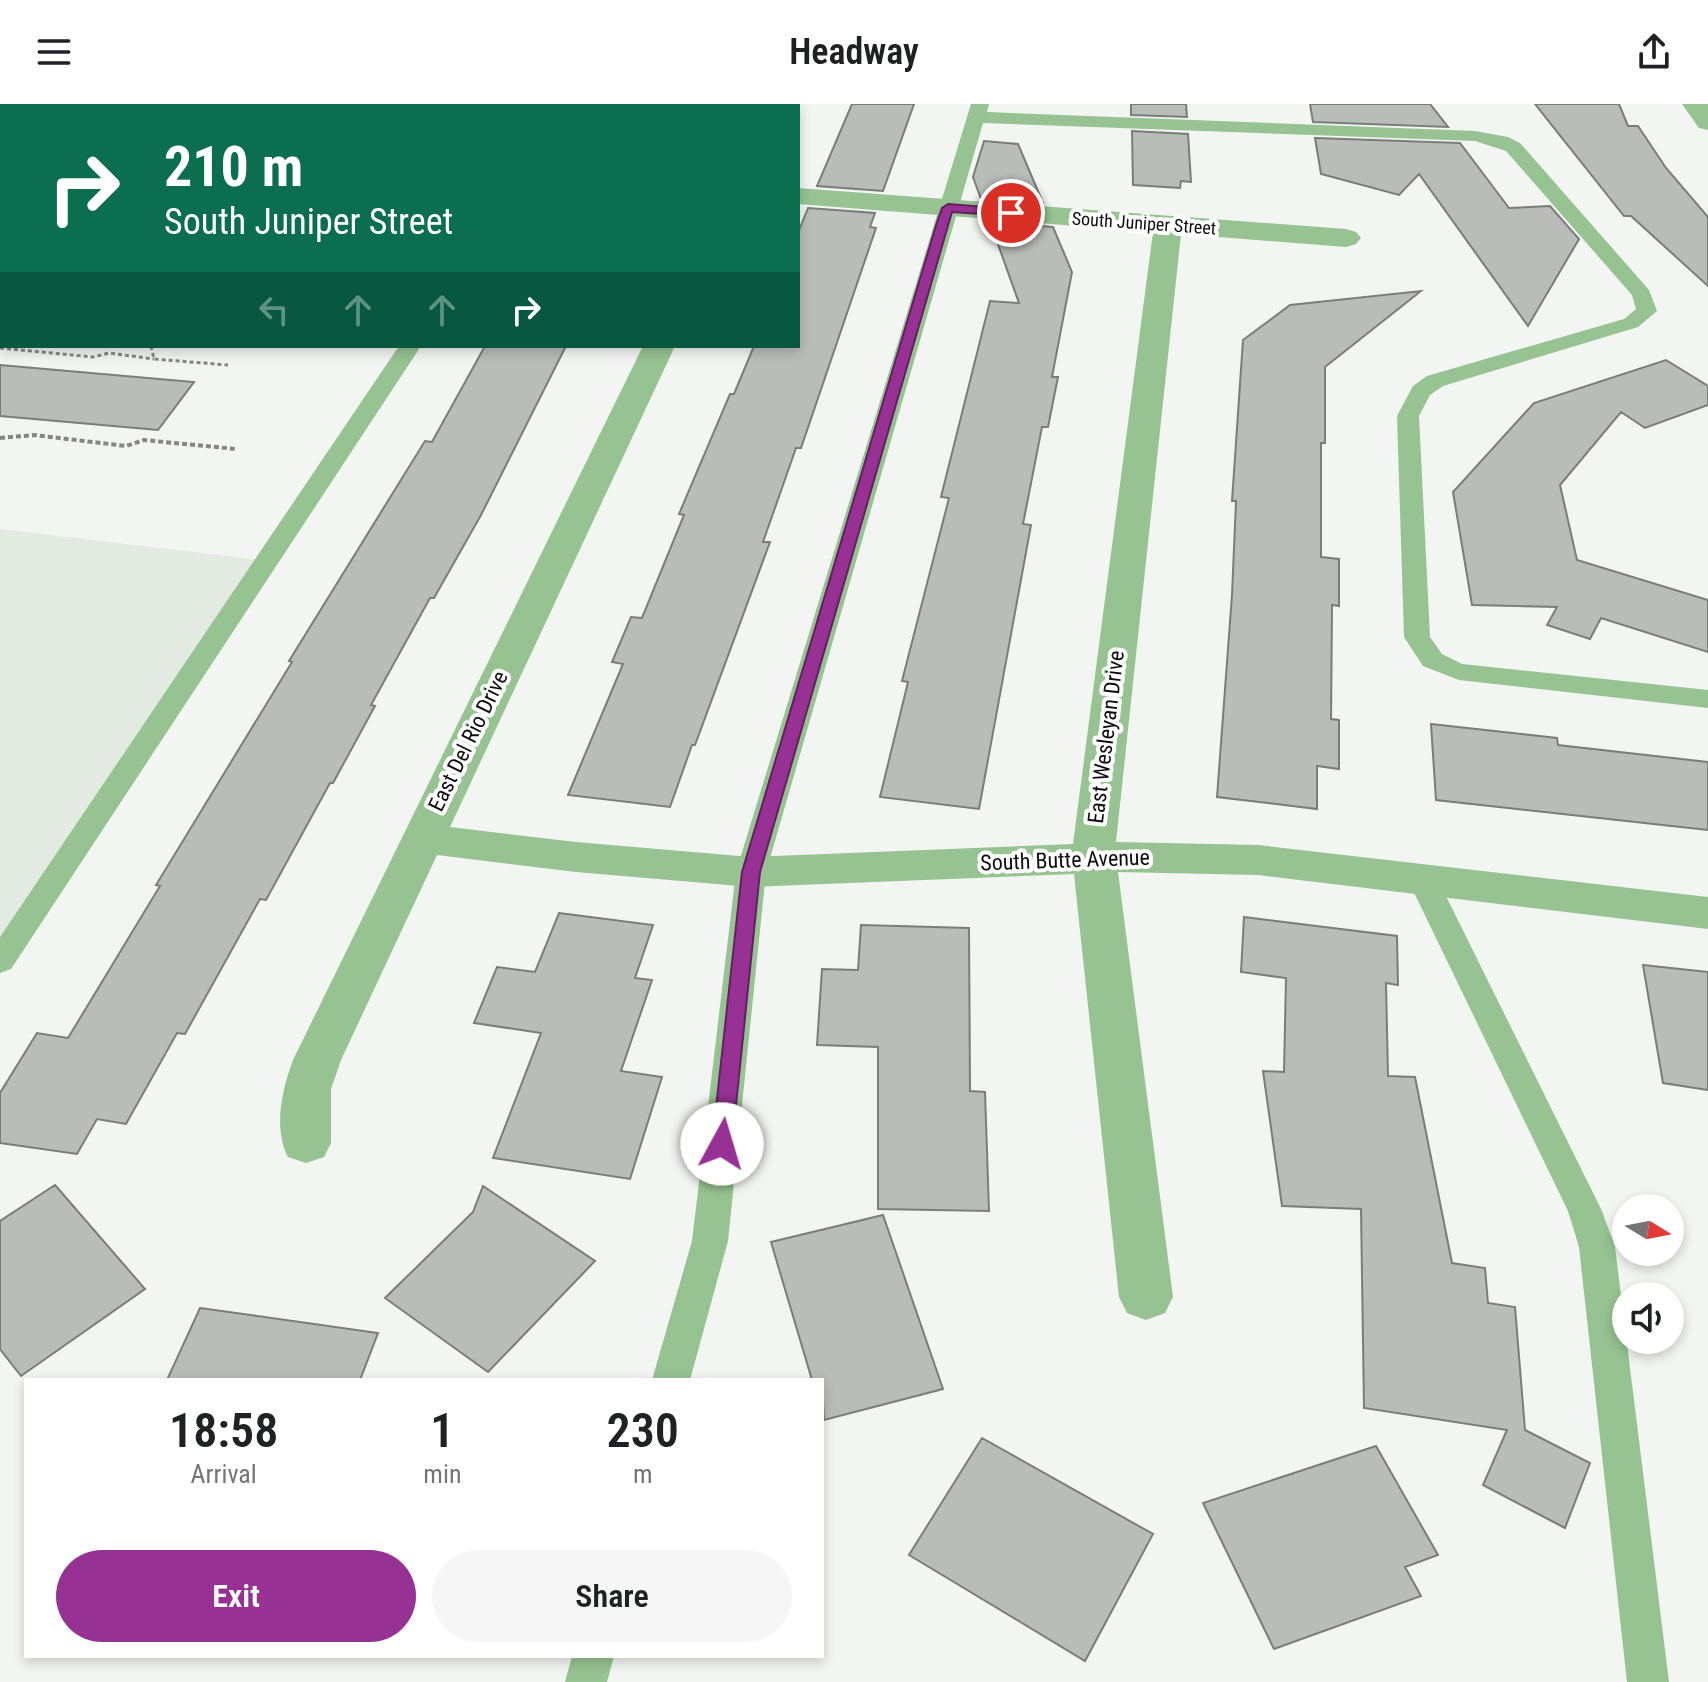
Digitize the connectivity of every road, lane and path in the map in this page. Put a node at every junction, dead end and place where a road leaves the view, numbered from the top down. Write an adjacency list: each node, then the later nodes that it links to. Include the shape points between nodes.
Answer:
1 (1695, 104): 3 (street)
2 (978, 111): 5 (lane); 16 (lane, via 1475,136 1502,141 1521,153 1642,294 1647,311 1631,323 1435,381 1421,391 1408,416 1421,649 1429,659 1459,672)
3 (1708, 122)
4 (800, 196): 5 (street, South Juniper Street)
5 (948, 208): 6 (street, South Juniper Street); 19 (lane)
6 (1168, 225): 7 (street, South Juniper Street); 18 (street, East Wesleyan Drive)
7 (1346, 238)
8 (0, 348): 12 (path)
9 (151, 348): 12 (path)
10 (409, 348): 22 (lane)
11 (658, 348): 17 (street, East Del Rio Drive)
12 (154, 359): 13 (path)
13 (228, 365)
14 (0, 438): 15 (path, via 34,435 126,446 144,440)
15 (236, 449)
16 (1708, 699)
17 (421, 838): 19 (street, South Butte Avenue); 23 (street, East Del Rio Drive, via 317,1060 307,1089)
18 (1094, 857): 19 (street, South Butte Avenue); 20 (street, South Butte Avenue, via 1258,860); 24 (street, East Wesleyan Drive)
19 (751, 872): 25 (lane, via 710,1241)
20 (1422, 878): 21 (street, South Butte Avenue); 28 (lane, via 1585,1211 1597,1247)
21 (1708, 913)
22 (0, 961)
23 (306, 1143)
24 (1146, 1297)
25 (672, 1378)
26 (592, 1658): 27 (lane)
27 (586, 1682)
28 (1648, 1682)

